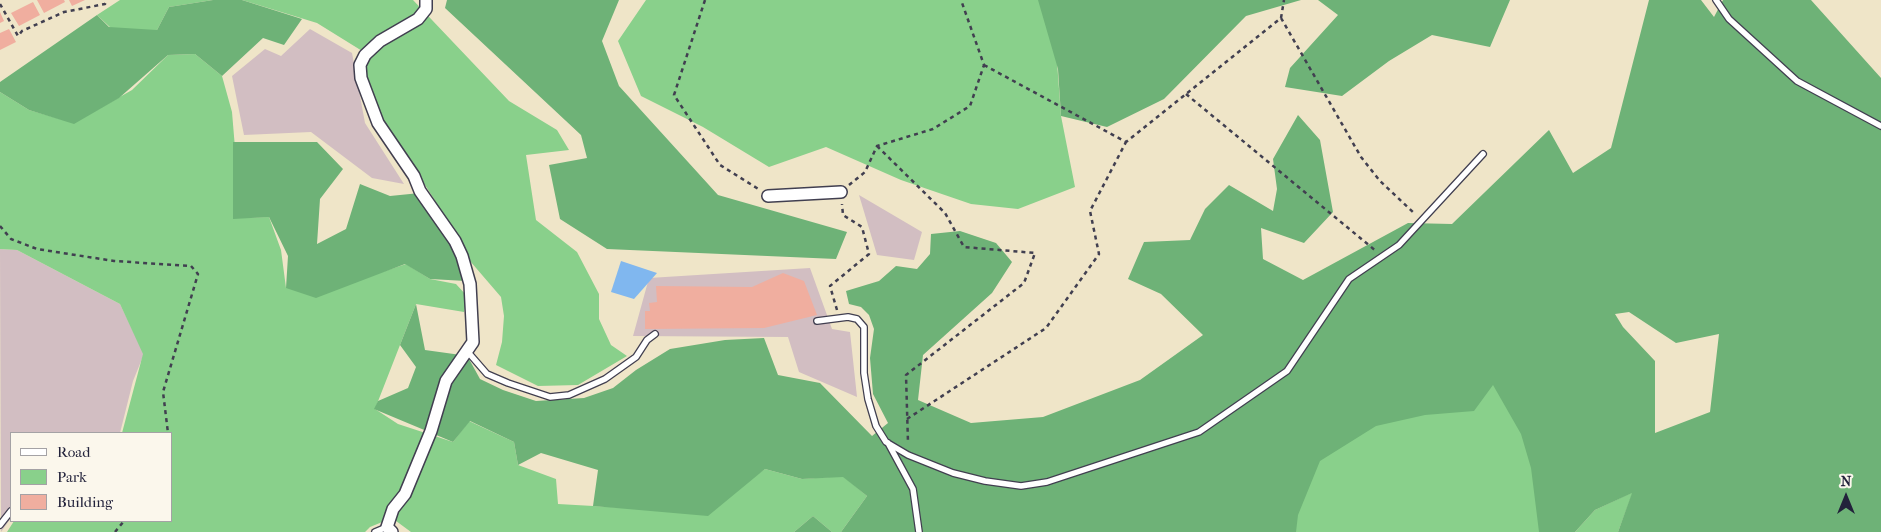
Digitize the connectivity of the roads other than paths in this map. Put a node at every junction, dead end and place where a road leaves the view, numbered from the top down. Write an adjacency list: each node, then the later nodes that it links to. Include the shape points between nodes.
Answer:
1 (426, 0): 9 (street, via 426,9 418,20 372,47 365,55 360,65 361,78 378,123 462,256 470,284 474,326 473,342)
2 (1716, 0): 3 (lane, via 1729,20 1798,81)
3 (1881, 126)
4 (1483, 154): 10 (lane, via 1399,245 1348,279 1287,371 1199,432 1047,482 1021,486 953,472 908,455)
5 (840, 192): 6 (street)
6 (768, 196)
7 (817, 320): 10 (lane, via 839,317 857,320 864,327 864,373 868,399 876,426)
8 (655, 334): 9 (lane, via 628,362 591,386 570,395 550,396 508,384 487,374)
9 (467, 352): 13 (street, via 446,381 431,430 404,494 393,509)
10 (886, 442): 15 (lane, via 912,489)
11 (10, 512): 12 (lane)
12 (0, 526)
13 (389, 529): 14 (lane)
14 (375, 532)
15 (919, 532)

